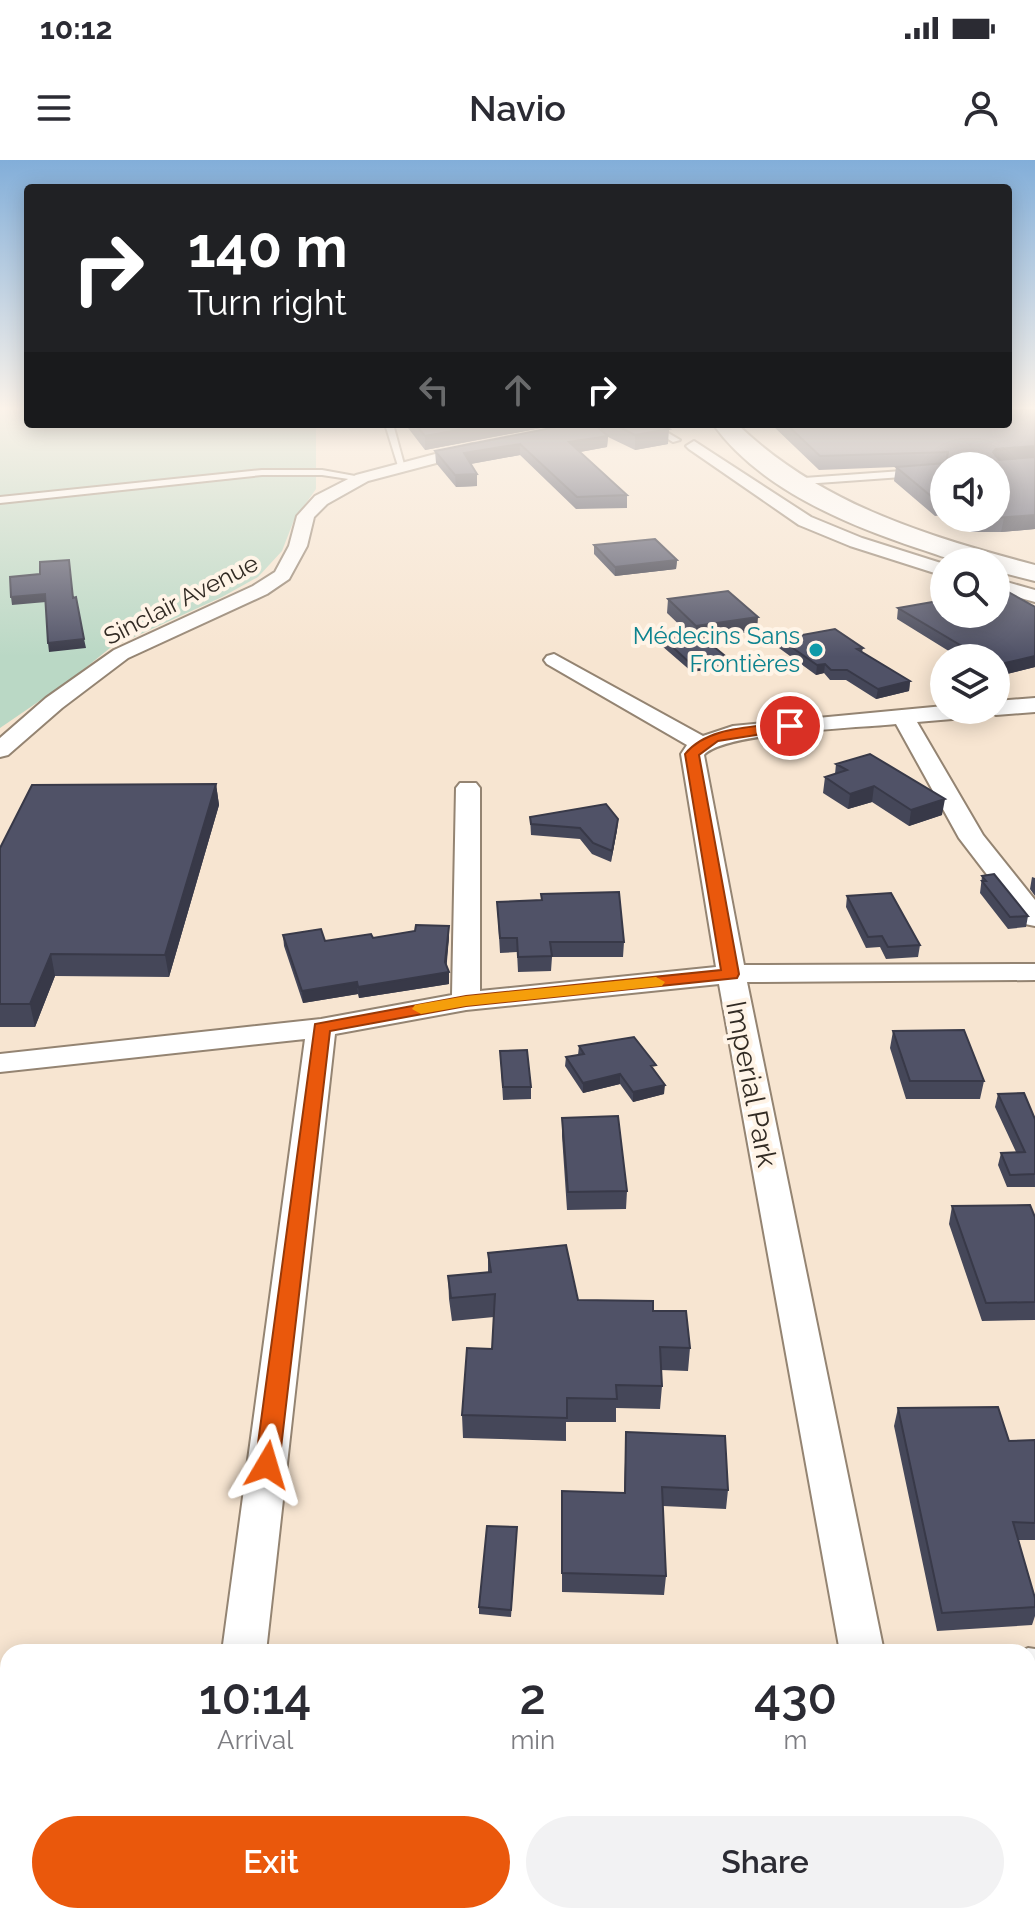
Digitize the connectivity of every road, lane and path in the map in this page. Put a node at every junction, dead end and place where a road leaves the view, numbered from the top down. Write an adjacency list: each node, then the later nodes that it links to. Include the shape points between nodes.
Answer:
1 (62, 492): 6 (lane)
2 (335, 492): 16 (street, Sinclair Avenue, via 306,516 282,575 121,654)
3 (758, 492): 8 (street, via 838,535)
4 (807, 492): 7 (highway, via 871,528)
5 (811, 492): 9 (highway, via 880,525)
6 (0, 500)
7 (933, 548)
8 (930, 565)
9 (1024, 576)
10 (554, 660): 15 (street)
11 (1035, 705): 12 (street)
12 (1010, 707)
13 (930, 714): 14 (street)
14 (902, 716): 15 (street, via 733,733); 18 (street, via 972,838)
15 (701, 744): 20 (street, Imperial Park, via 692,754)
16 (0, 750)
17 (468, 788): 21 (street)
18 (1035, 918)
19 (1035, 972): 20 (street)
20 (731, 974): 21 (street); 25 (street, Imperial Park)
21 (466, 1001): 22 (street)
22 (321, 1028): 23 (street); 24 (street)
23 (0, 1063)
24 (245, 1644)
25 (860, 1644)

